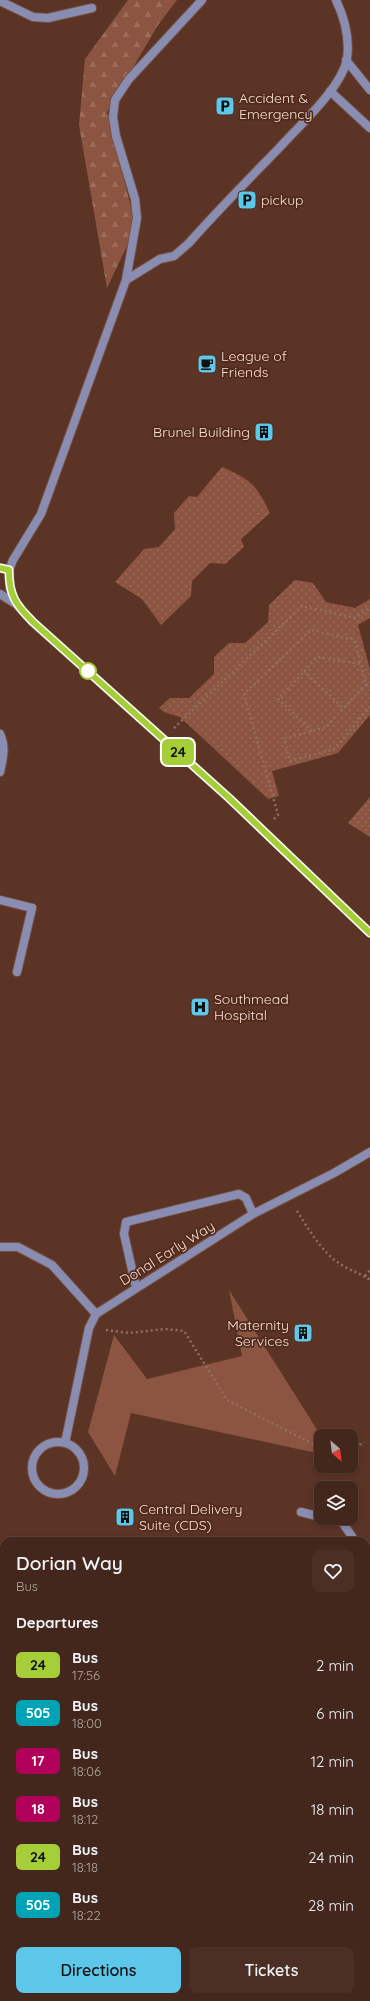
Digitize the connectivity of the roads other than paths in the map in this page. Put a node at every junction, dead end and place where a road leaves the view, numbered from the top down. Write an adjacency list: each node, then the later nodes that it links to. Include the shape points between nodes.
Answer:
1 (202, 0): 9 (street, via 129,79 115,100 113,117 116,136 135,199 137,218)
2 (336, 0): 5 (street, via 344,17 348,38)
3 (0, 1): 4 (street, via 33,17 48,18)
4 (92, 8)
5 (346, 60): 6 (street); 7 (street)
6 (370, 90)
7 (330, 91): 8 (street); 9 (street, via 174,256 160,259)
8 (370, 128)
9 (126, 280): 11 (street, via 41,514 12,560)
10 (0, 568): 11 (street)
11 (9, 570): 13 (street, via 10,589)
12 (0, 594): 13 (street)
13 (16, 604): 17 (street, via 263,830)
14 (0, 734): 15 (street, via 4,752)
15 (0, 772)
16 (0, 900): 18 (street, via 32,908)
17 (370, 933)
18 (17, 972)
19 (370, 1152): 20 (street, Donal Early Way)
20 (253, 1214): 22 (street, Donal Early Way); 22 (street, via 246,1198 239,1194 126,1222 124,1234)
21 (0, 1247): 23 (street, via 18,1247 52,1265)
22 (136, 1287): 23 (street, Donal Early Way)
23 (96, 1314): 24 (street, Donal Early Way, via 89,1328)
24 (64, 1443): 24 (street, via 76,1449 81,1456 83,1475 71,1491 54,1495 40,1488 34,1481 32,1462 39,1450 50,1443)
25 (301, 1512): 26 (street)
26 (314, 1515)
27 (344, 1525): 28 (street)
28 (352, 1537)

